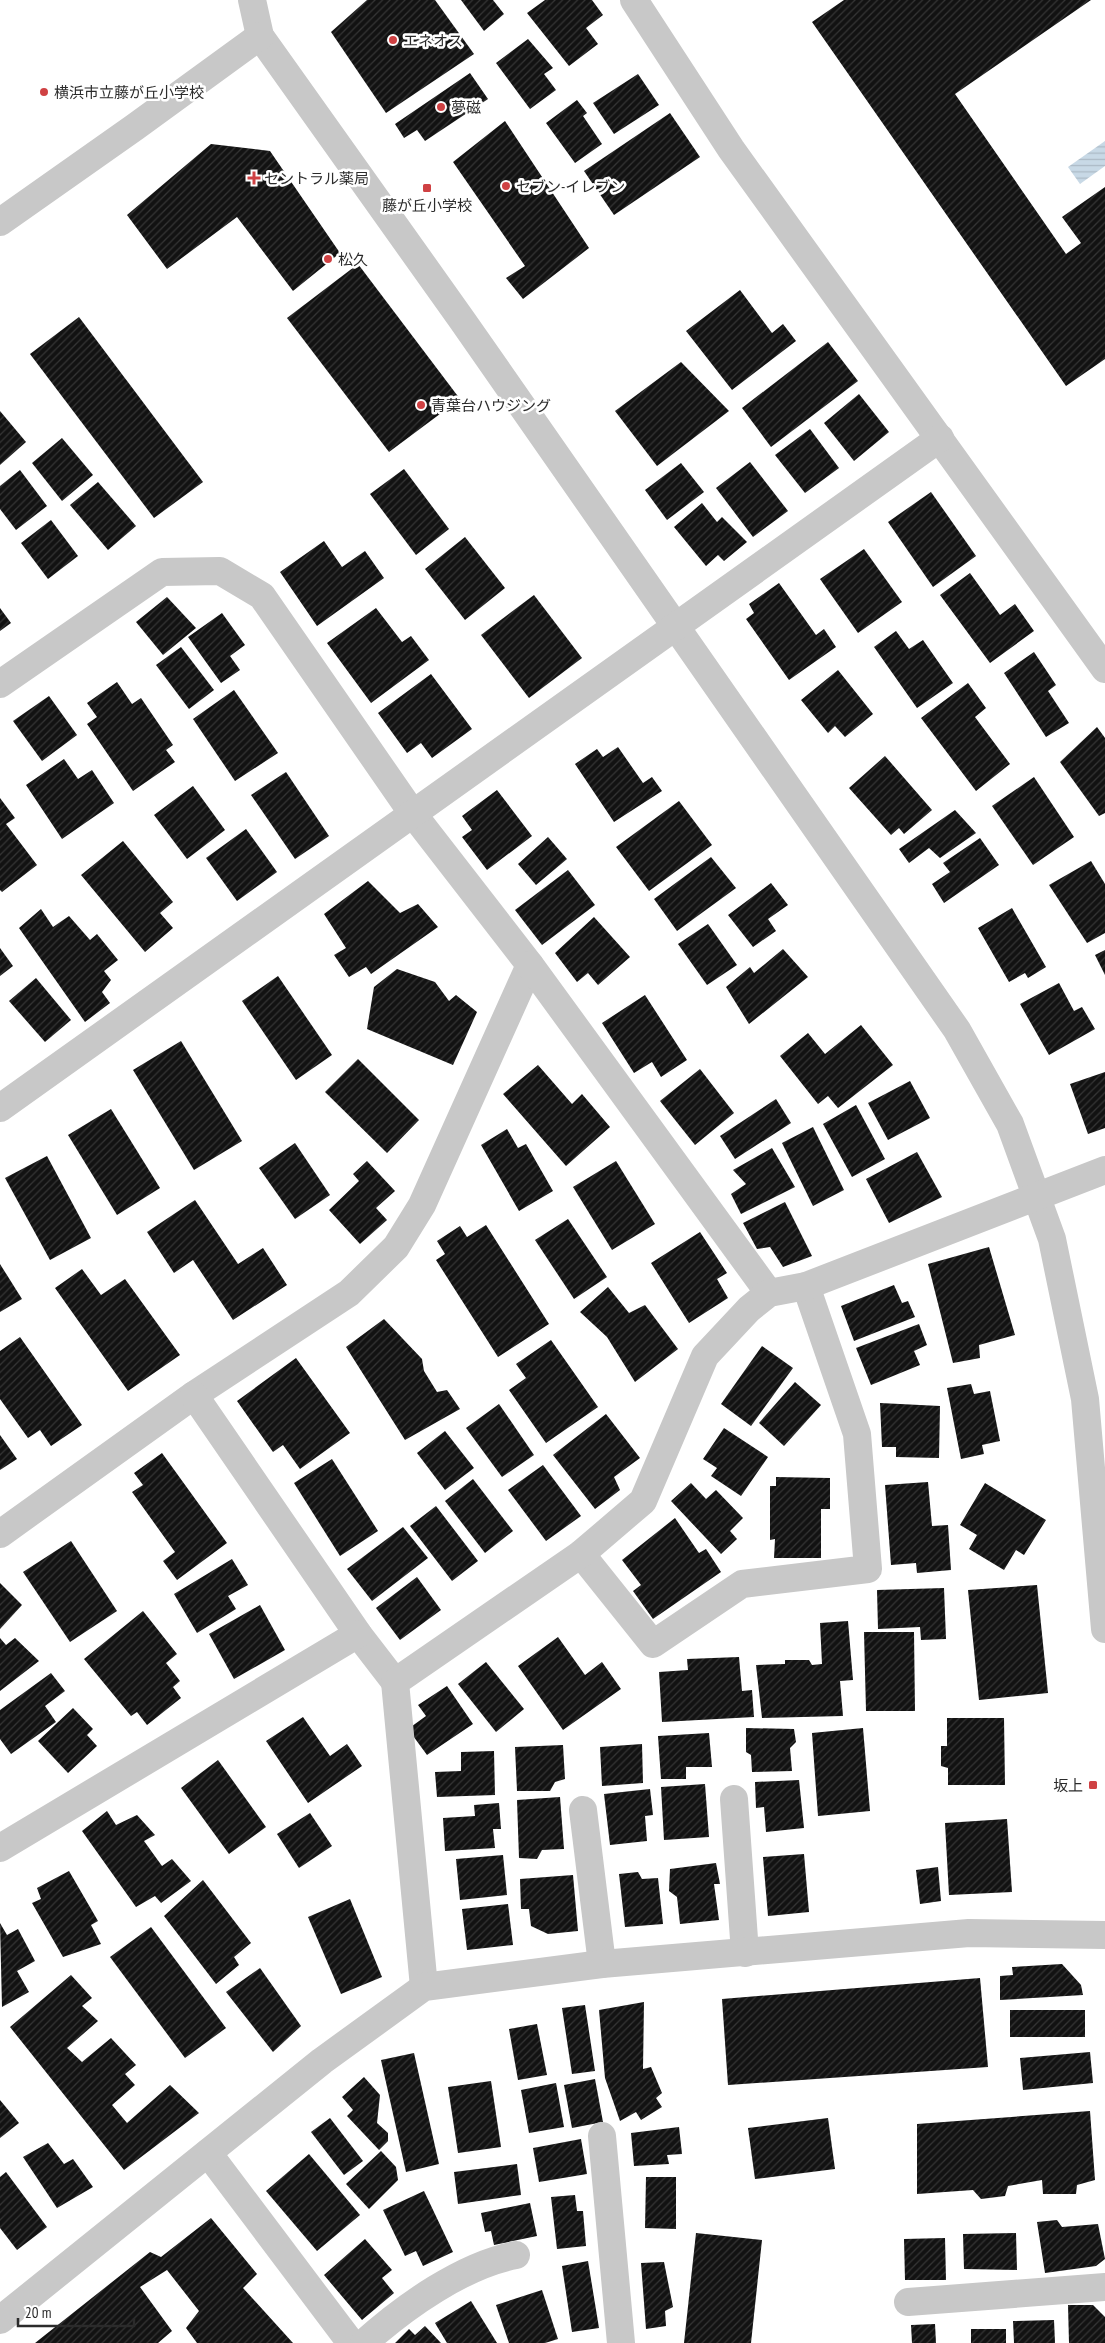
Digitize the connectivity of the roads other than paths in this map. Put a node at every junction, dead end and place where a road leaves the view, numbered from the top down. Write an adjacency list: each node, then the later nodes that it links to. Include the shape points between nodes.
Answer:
1 (252, 0): 3 (street)
2 (634, 0): 5 (street, via 732,148)
3 (260, 36): 4 (street); 6 (street)
4 (0, 222)
5 (940, 438): 6 (street); 7 (street)
6 (676, 626): 9 (street); 13 (street, via 957,1030 1010,1124)
7 (1105, 669)
8 (0, 684): 9 (street, via 162,572 220,571 262,596)
9 (413, 814): 10 (street); 11 (street)
10 (530, 964): 15 (street); 16 (street, via 422,1205 396,1248 349,1293)
11 (0, 1108)
12 (1105, 1170): 13 (street)
13 (1036, 1196): 14 (street); 19 (street, via 1052,1239 1085,1399)
14 (806, 1286): 15 (street); 18 (street, via 856,1434 868,1569 742,1584 653,1644)
15 (769, 1293): 18 (street, via 749,1309 706,1356 643,1501)
16 (194, 1395): 17 (street); 20 (street)
17 (0, 1534)
18 (581, 1554): 21 (street)
19 (1105, 1629)
20 (358, 1634): 21 (street); 24 (street)
21 (395, 1682): 28 (street)
22 (734, 1799): 26 (street)
23 (583, 1810): 27 (street)
24 (0, 1848)
25 (1105, 1935): 26 (street, via 969,1933)
26 (745, 1954): 27 (street)
27 (602, 1964): 28 (street)
28 (424, 1987): 30 (street, via 322,2061)
29 (602, 2136): 37 (street)
30 (208, 2153): 34 (street); 35 (street)
31 (516, 2254): 36 (street, via 495,2259 433,2292)
32 (1105, 2287): 33 (street)
33 (908, 2302)
34 (0, 2320)
35 (351, 2343)
36 (364, 2343)
37 (621, 2343)

